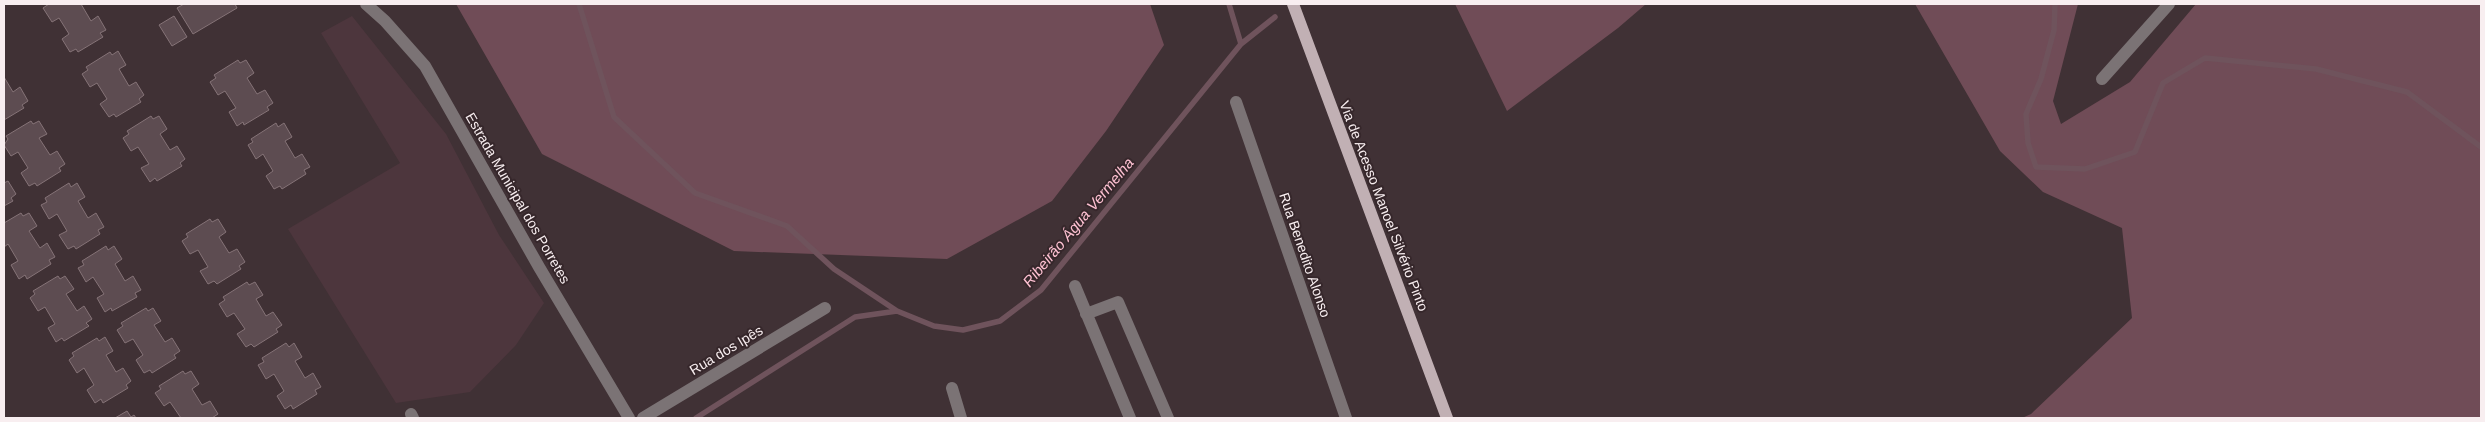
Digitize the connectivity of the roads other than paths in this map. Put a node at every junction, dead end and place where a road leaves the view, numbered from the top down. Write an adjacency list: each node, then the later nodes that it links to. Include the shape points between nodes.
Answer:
1 (366, 4): 10 (street, Estrada Municipal dos Porretes, via 425,66 539,268)
2 (1292, 4): 16 (main road, Via de Acesso Manoel Silvério Pinto)
3 (2169, 4): 4 (street)
4 (2102, 79)
5 (1236, 102): 15 (street, Rua Benedito Alonso)
6 (1075, 286): 8 (street)
7 (825, 308): 11 (street, Rua dos Ipês)
8 (1086, 314): 13 (street); 14 (street, via 1118,302)
9 (952, 388): 12 (street)
10 (629, 418)
11 (643, 418)
12 (961, 418)
13 (1130, 418)
14 (1168, 418)
15 (1346, 418)
16 (1447, 418)

